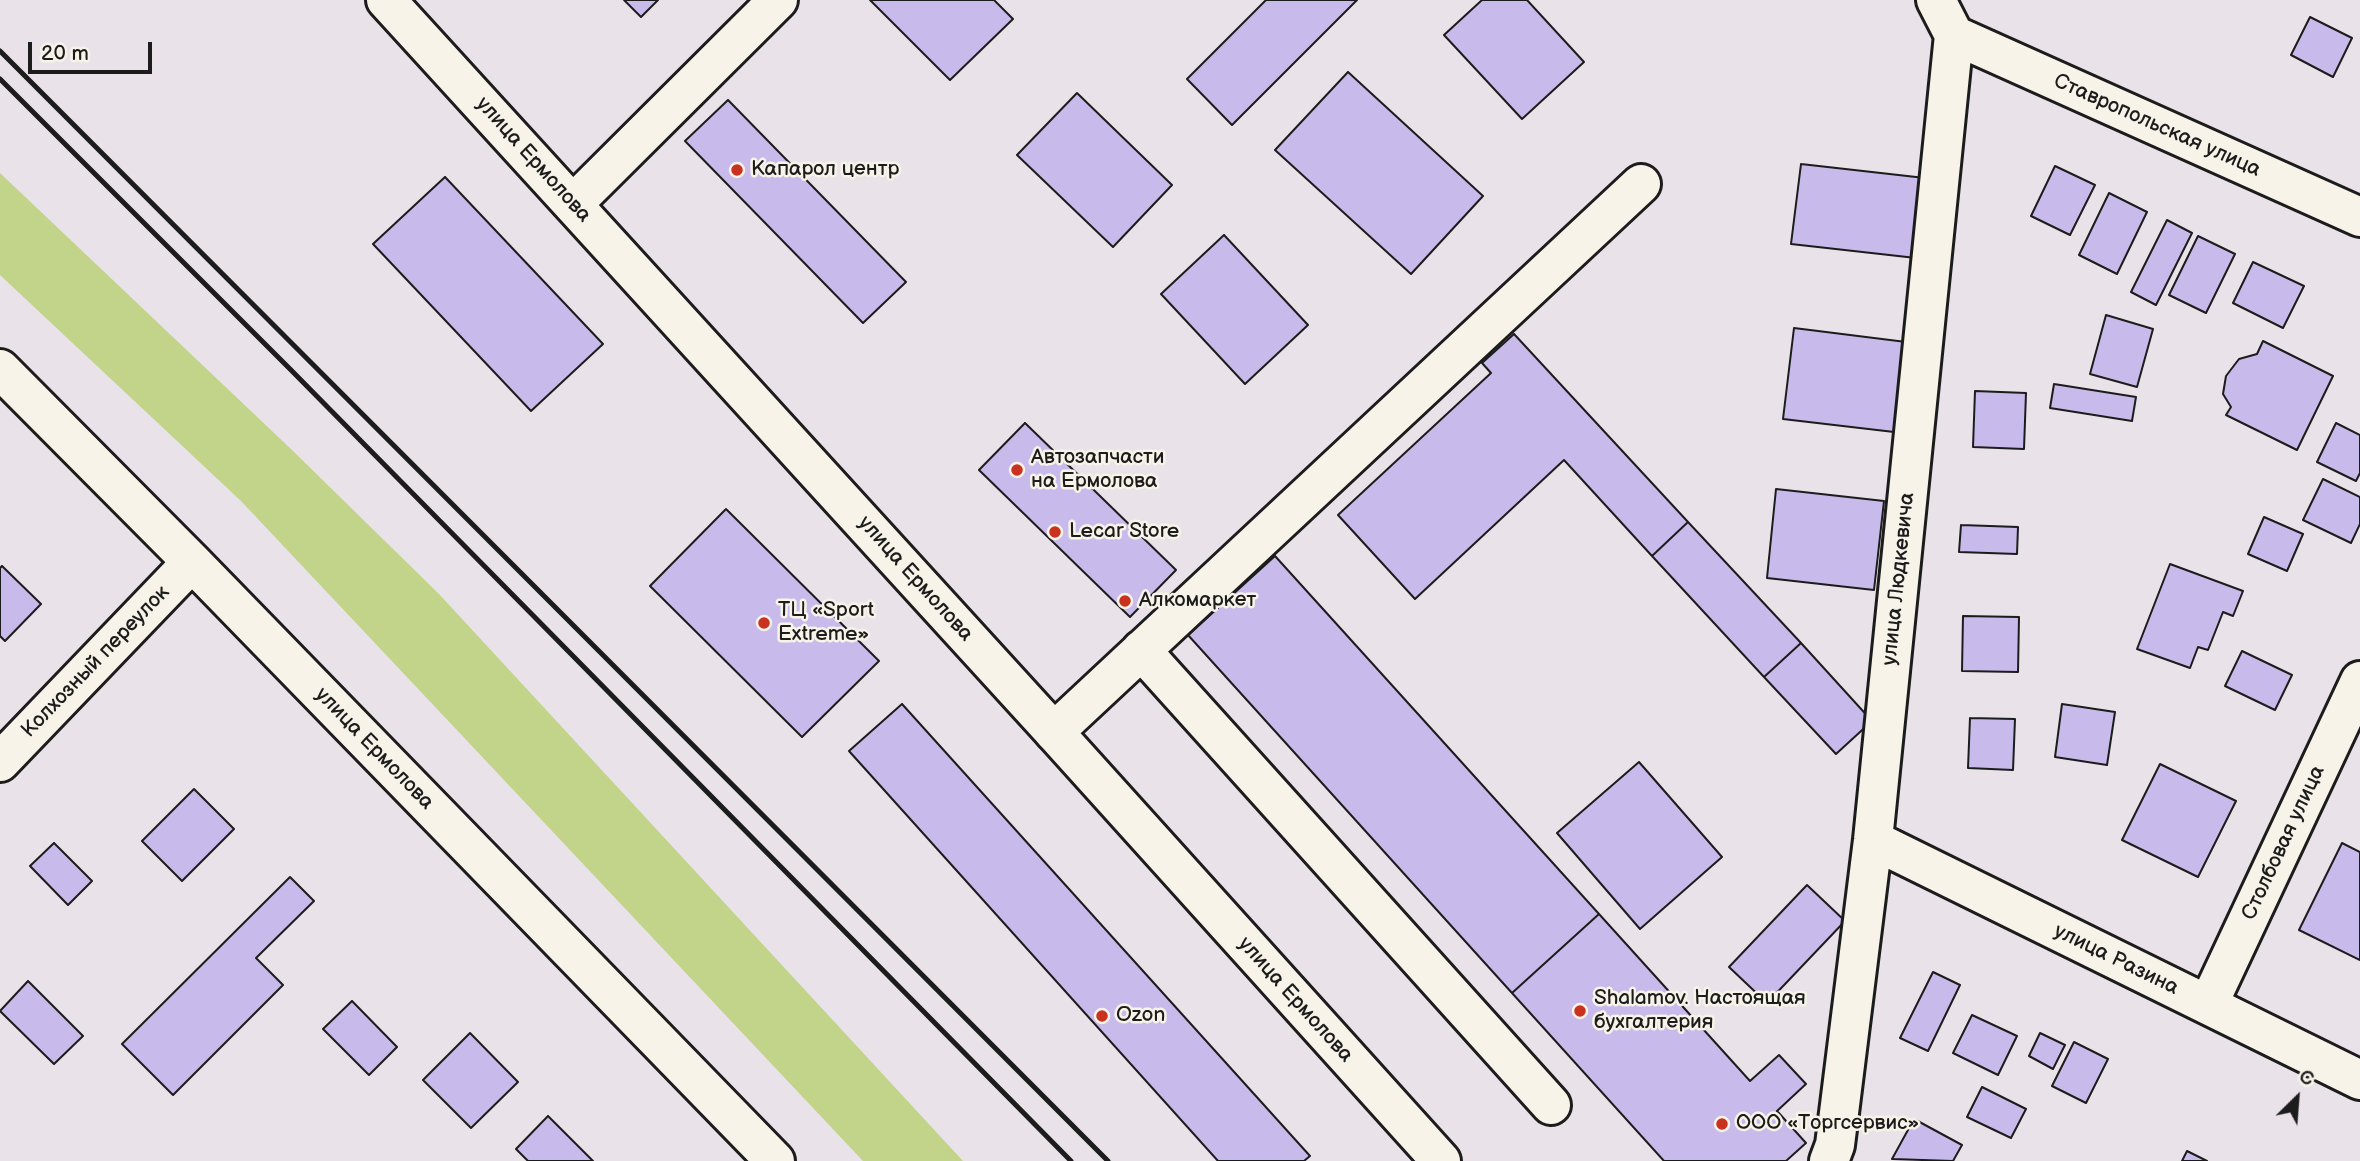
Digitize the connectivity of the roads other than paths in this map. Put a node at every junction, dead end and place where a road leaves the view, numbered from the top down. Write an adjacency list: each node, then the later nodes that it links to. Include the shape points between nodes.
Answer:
1 (386, 0): 6 (street, улица Ермолова)
2 (778, 0): 6 (street)
3 (1936, 0): 4 (street)
4 (1954, 35): 7 (street, Ставропольская улица); 14 (street, улица Людкевича)
5 (1641, 184): 10 (street)
6 (573, 204): 12 (street, улица Ермолова)
7 (2360, 217)
8 (0, 369): 9 (street, улица Ермолова)
9 (192, 562): 13 (street, Колхозный переулок); 18 (street, улица Ермолова)
10 (1141, 650): 12 (street); 17 (street)
11 (2360, 681): 15 (street, Столбовая улица)
12 (1054, 732): 19 (street, улица Ермолова)
13 (0, 762)
14 (1872, 840): 15 (street, улица Разина); 20 (street, улица Людкевича, via 1835,1144)
15 (2208, 1005): 16 (street, улица Разина)
16 (2360, 1080)
17 (1551, 1105)
18 (775, 1161)
19 (1441, 1161)
20 (1829, 1161)

